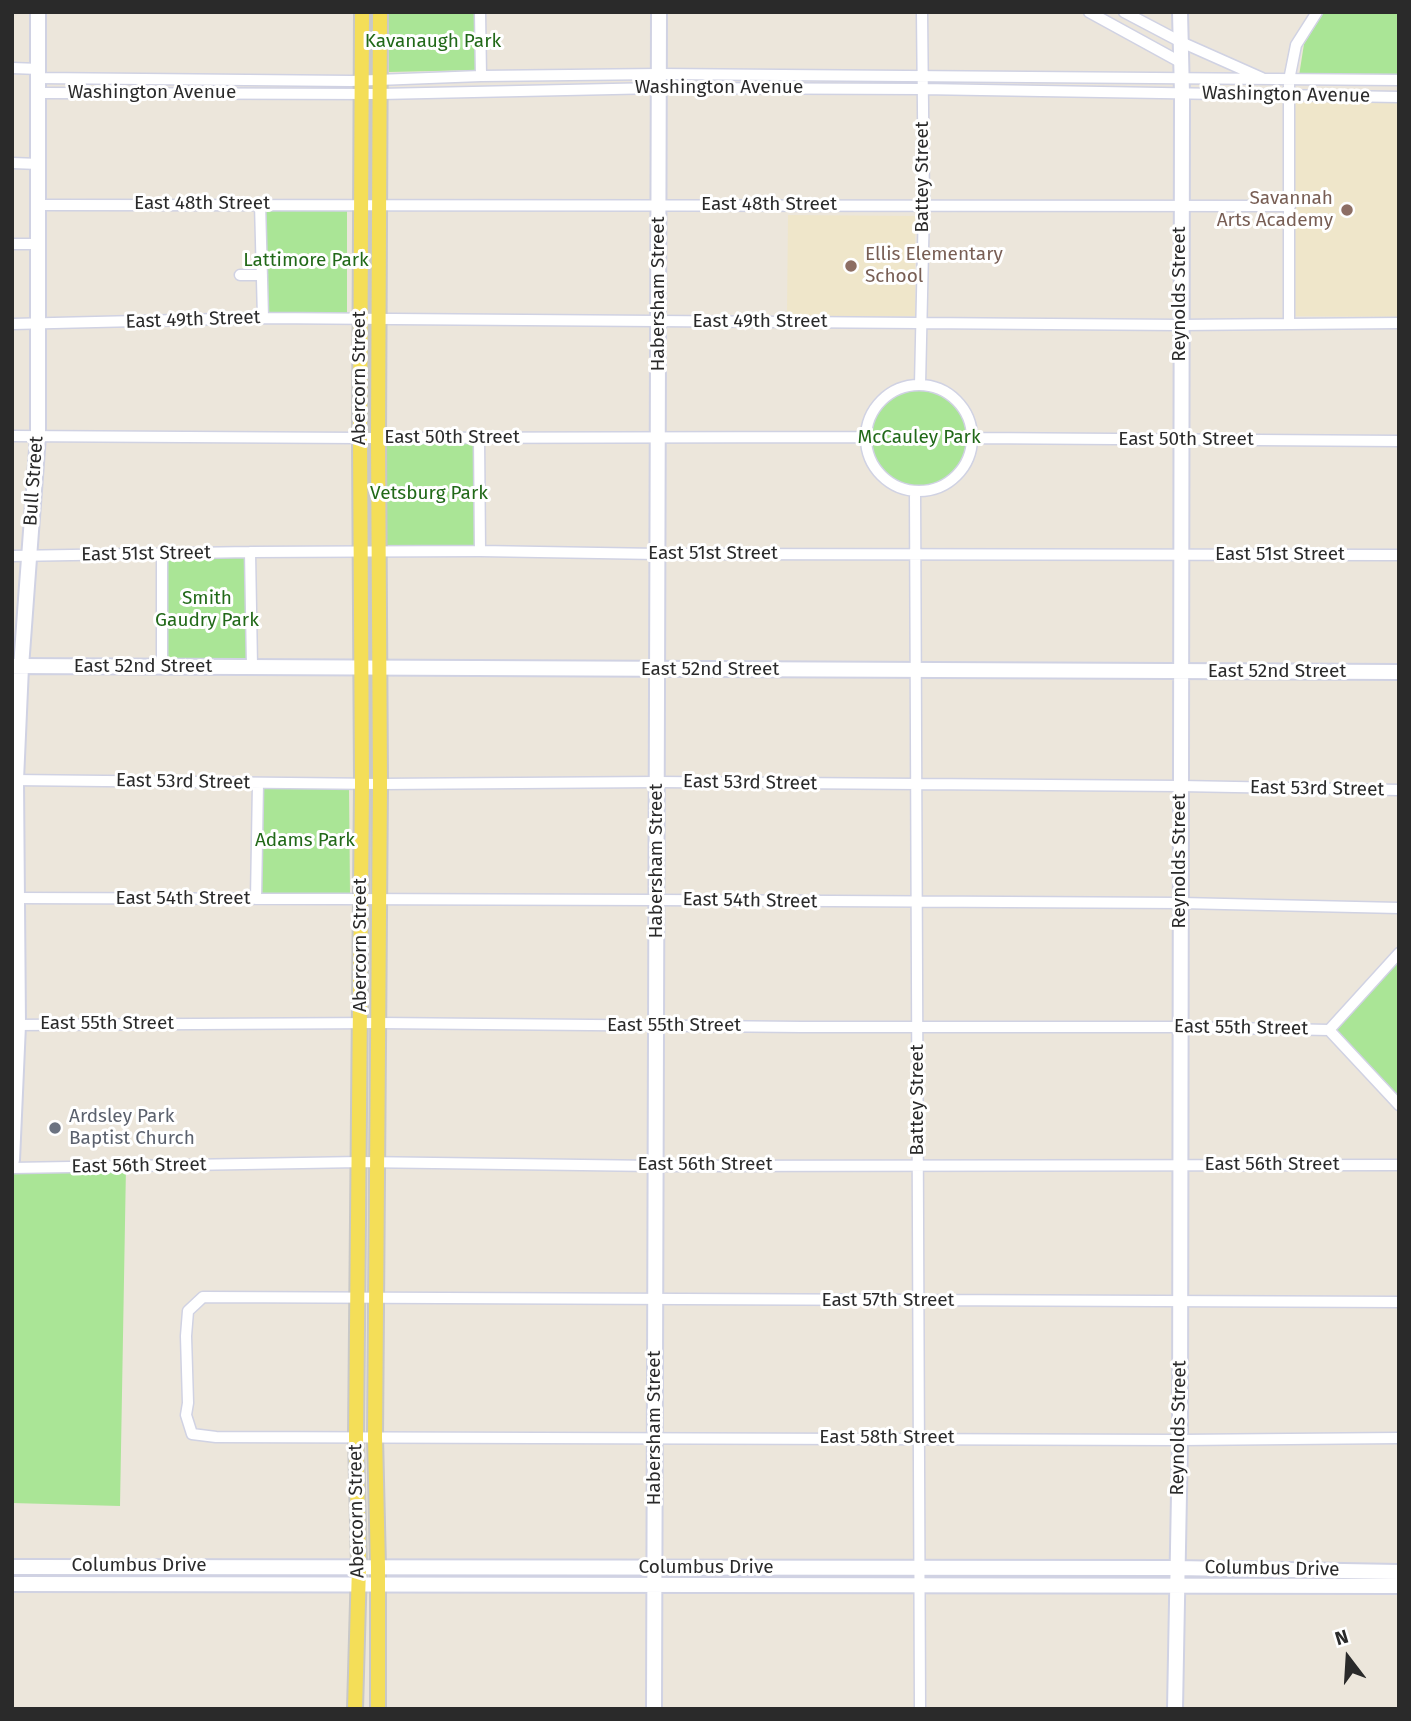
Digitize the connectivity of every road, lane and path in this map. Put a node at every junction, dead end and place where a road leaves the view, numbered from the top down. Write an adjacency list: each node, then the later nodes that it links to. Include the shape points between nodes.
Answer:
1 (38, 12): 14 (street, Bull Street)
2 (362, 12): 21 (main road, Abercorn Street)
3 (380, 12): 22 (main road, Abercorn Street)
4 (480, 12): 15 (street)
5 (660, 12): 20 (street, Habersham Street)
6 (922, 12): 16 (street, Battey Street)
7 (1089, 12): 12 (street)
8 (1124, 12): 11 (street)
9 (1180, 12): 11 (street, Reynolds Street)
10 (1317, 12): 18 (street, via 1296,45)
11 (1181, 42): 12 (street, Reynolds Street); 17 (street)
12 (1182, 63): 23 (street, Reynolds Street)
13 (12, 68): 14 (street, Washington Avenue)
14 (39, 73): 21 (street, Washington Avenue); 25 (street, Bull Street)
15 (481, 76): 20 (street, Washington Avenue); 22 (street, Washington Avenue)
16 (922, 76): 20 (street, Washington Avenue); 23 (street, Washington Avenue); 24 (street, Battey Street)
17 (1266, 79): 18 (street, Washington Avenue); 23 (street, Washington Avenue)
18 (1289, 80): 19 (street, Washington Avenue); 26 (street)
19 (1399, 80)
20 (659, 81): 22 (street, Washington Avenue); 24 (street, Washington Avenue); 33 (street, Habersham Street)
21 (361, 87): 22 (street, Washington Avenue); 25 (street, Washington Avenue); 31 (main road, Abercorn Street)
22 (380, 87): 32 (main road, Abercorn Street)
23 (1182, 87): 24 (street, Washington Avenue); 26 (street, Washington Avenue); 36 (street, Reynolds Street)
24 (922, 89): 35 (street, Battey Street)
25 (39, 93): 29 (street, Bull Street)
26 (1290, 95): 27 (street, Washington Avenue); 37 (street)
27 (1399, 97)
28 (12, 163): 29 (street)
29 (39, 164): 34 (street, Bull Street)
30 (260, 203): 31 (street, East 48th Street); 34 (street, East 48th Street); 41 (street)
31 (361, 204): 32 (street, East 48th Street); 43 (main road, Abercorn Street)
32 (379, 204): 33 (street, East 48th Street); 44 (main road, Abercorn Street)
33 (659, 204): 35 (street, East 48th Street); 45 (street, Habersham Street)
34 (37, 205): 39 (street, Bull Street)
35 (924, 205): 36 (street, East 48th Street); 46 (street, Battey Street)
36 (1181, 205): 37 (street, East 48th Street); 51 (street, Reynolds Street)
37 (1290, 206): 47 (street)
38 (12, 244): 39 (street)
39 (38, 244): 50 (street, Bull Street)
40 (240, 275): 41 (street)
41 (262, 275): 42 (street)
42 (263, 317): 43 (street, East 49th Street); 50 (street, East 49th Street)
43 (361, 320): 44 (street, East 49th Street); 58 (main road, Abercorn Street)
44 (379, 320): 45 (street, East 49th Street); 59 (main road, Abercorn Street)
45 (659, 321): 46 (street, East 49th Street); 56 (street, Habersham Street)
46 (921, 323): 51 (street, East 49th Street); 52 (street, Battey Street)
47 (1289, 323): 48 (street, East 49th Street); 51 (street, East 49th Street)
48 (1399, 323)
49 (12, 324): 50 (street, East 49th Street)
50 (37, 324): 54 (street, Bull Street)
51 (1180, 325): 61 (street, Reynolds Street)
52 (920, 384): 57 (street, via 883,399 873,411); 60 (street, via 956,399 968,416)
53 (12, 436): 54 (street, East 50th Street)
54 (38, 436): 58 (street, East 50th Street); 74 (street, Bull Street)
55 (479, 437): 56 (street, East 50th Street); 59 (street, East 50th Street); 64 (street)
56 (658, 437): 57 (street, East 50th Street); 69 (street, Habersham Street)
57 (866, 437): 63 (street, via 879,473 901,488)
58 (360, 438): 59 (street, East 50th Street); 67 (main road, Abercorn Street)
59 (378, 438): 68 (main road, Abercorn Street)
60 (973, 438): 61 (street, East 50th Street); 63 (street, via 970,454 954,478)
61 (1180, 440): 62 (street, East 50th Street); 71 (street, Reynolds Street)
62 (1399, 441)
63 (915, 491): 70 (street, Battey Street)
64 (480, 551): 68 (street, East 51st Street); 69 (street, East 51st Street)
65 (250, 552): 66 (street, East 51st Street); 67 (street, East 51st Street); 76 (street)
66 (162, 553): 74 (street, East 51st Street); 77 (street)
67 (360, 553): 68 (street, East 51st Street); 78 (main road, Abercorn Street)
68 (379, 553): 79 (main road, Abercorn Street)
69 (658, 554): 70 (street, East 51st Street); 80 (street, Habersham Street)
70 (915, 554): 71 (street, East 51st Street); 81 (street, Battey Street)
71 (1181, 555): 72 (street, East 51st Street); 82 (street, Reynolds Street)
72 (1399, 555)
73 (12, 556): 74 (street, East 51st Street)
74 (28, 556): 75 (street, Bull Street)
75 (16, 666): 77 (street, East 52nd Street); 84 (street, Bull Street)
76 (252, 666): 77 (street, East 52nd Street); 78 (street, East 52nd Street)
77 (162, 667)
78 (361, 669): 79 (street, East 52nd Street); 87 (main road, Abercorn Street)
79 (379, 669): 80 (street, East 52nd Street); 88 (main road, Abercorn Street)
80 (657, 670): 81 (street, East 52nd Street); 86 (street, Habersham Street)
81 (916, 670): 82 (street, East 52nd Street); 89 (street, Battey Street)
82 (1181, 671): 83 (street, East 52nd Street); 90 (street, Reynolds Street)
83 (1399, 672)
84 (14, 780): 85 (street, East 53rd Street); 92 (street, Bull Street)
85 (258, 782): 87 (street, East 53rd Street); 93 (street)
86 (657, 782): 88 (street, East 53rd Street); 89 (street, East 53rd Street); 96 (street, Habersham Street)
87 (362, 784): 88 (street, East 53rd Street); 94 (main road, Abercorn Street)
88 (380, 784): 95 (main road, Abercorn Street)
89 (916, 785): 90 (street, East 53rd Street); 97 (street, Battey Street)
90 (1180, 786): 91 (street, East 53rd Street); 98 (street, Reynolds Street)
91 (1399, 790)
92 (14, 898): 93 (street, East 54th Street); 103 (street, Bull Street)
93 (256, 899): 94 (street, East 54th Street)
94 (360, 900): 95 (street, East 54th Street); 101 (main road, Abercorn Street)
95 (377, 900): 96 (street, East 54th Street); 102 (main road, Abercorn Street)
96 (657, 900): 97 (street, East 54th Street); 104 (street, Habersham Street)
97 (917, 903): 98 (street, East 54th Street); 106 (street, Battey Street)
98 (1181, 903): 99 (street, East 54th Street); 105 (street, Reynolds Street)
99 (1399, 908)
100 (1399, 953): 107 (street)
101 (361, 1023): 102 (street, East 55th Street); 103 (street, East 55th Street); 110 (main road, Abercorn Street)
102 (379, 1023): 104 (street, East 55th Street); 111 (main road, Abercorn Street)
103 (15, 1025): 109 (street, Bull Street)
104 (656, 1027): 106 (street, East 55th Street); 114 (street, Habersham Street)
105 (1180, 1027): 106 (street, East 55th Street); 107 (street, East 55th Street); 112 (street, Reynolds Street)
106 (917, 1028): 115 (street, Battey Street)
107 (1329, 1030): 108 (street)
108 (1399, 1105)
109 (12, 1160)
110 (360, 1162): 111 (street, East 56th Street); 116 (street, East 56th Street); 117 (main road, Abercorn Street)
111 (378, 1162): 114 (street, East 56th Street); 118 (main road, Abercorn Street)
112 (1180, 1164): 113 (street, East 56th Street); 115 (street, East 56th Street); 121 (street, Reynolds Street)
113 (1399, 1165)
114 (656, 1166): 115 (street, East 56th Street); 119 (street, Habersham Street)
115 (918, 1166): 120 (street, Battey Street)
116 (12, 1168)
117 (359, 1300): 118 (street, East 57th Street); 123 (main road, Abercorn Street); 123 (street, East 57th Street, via 203,1297 188,1311 186,1336 186,1415 192,1434)
118 (377, 1300): 119 (street, East 57th Street); 124 (main road, Abercorn Street)
119 (656, 1301): 120 (street, East 57th Street); 125 (street, Habersham Street)
120 (918, 1301): 121 (street, East 57th Street); 126 (street, Battey Street)
121 (1180, 1301): 122 (street, East 57th Street); 128 (street, Reynolds Street)
122 (1399, 1303)
123 (356, 1437): 124 (street, East 58th Street); 129 (main road, Abercorn Street)
124 (374, 1437): 125 (street, East 58th Street); 131 (main road, Abercorn Street)
125 (655, 1438): 126 (street, East 58th Street); 132 (street, Habersham Street)
126 (919, 1438): 128 (street, East 58th Street); 135 (street, Battey Street)
127 (1399, 1438): 128 (street, East 58th Street)
128 (1180, 1440): 133 (street, Reynolds Street)
129 (359, 1566): 130 (street, Columbus Drive); 131 (street, Columbus Drive); 138 (main road, Abercorn Street)
130 (12, 1567)
131 (378, 1567): 132 (street, Columbus Drive); 136 (main road, Abercorn Street)
132 (654, 1567): 135 (street, Columbus Drive); 139 (street, Habersham Street)
133 (1177, 1568): 134 (street, Columbus Drive); 135 (street, Columbus Drive); 141 (street, Reynolds Street)
134 (1399, 1572)
135 (919, 1577): 139 (street, Columbus Drive); 141 (street, Columbus Drive); 145 (street, Battey Street)
136 (378, 1583): 138 (street, Columbus Drive); 139 (street, Columbus Drive); 143 (main road, Abercorn Street)
137 (12, 1584): 138 (street, Columbus Drive)
138 (358, 1584): 142 (main road, Abercorn Street)
139 (654, 1584): 144 (street, Habersham Street)
140 (1399, 1586): 141 (street, Columbus Drive)
141 (1178, 1587): 146 (street, Reynolds Street)
142 (355, 1709)
143 (378, 1709)
144 (654, 1709)
145 (920, 1709)
146 (1175, 1709)

